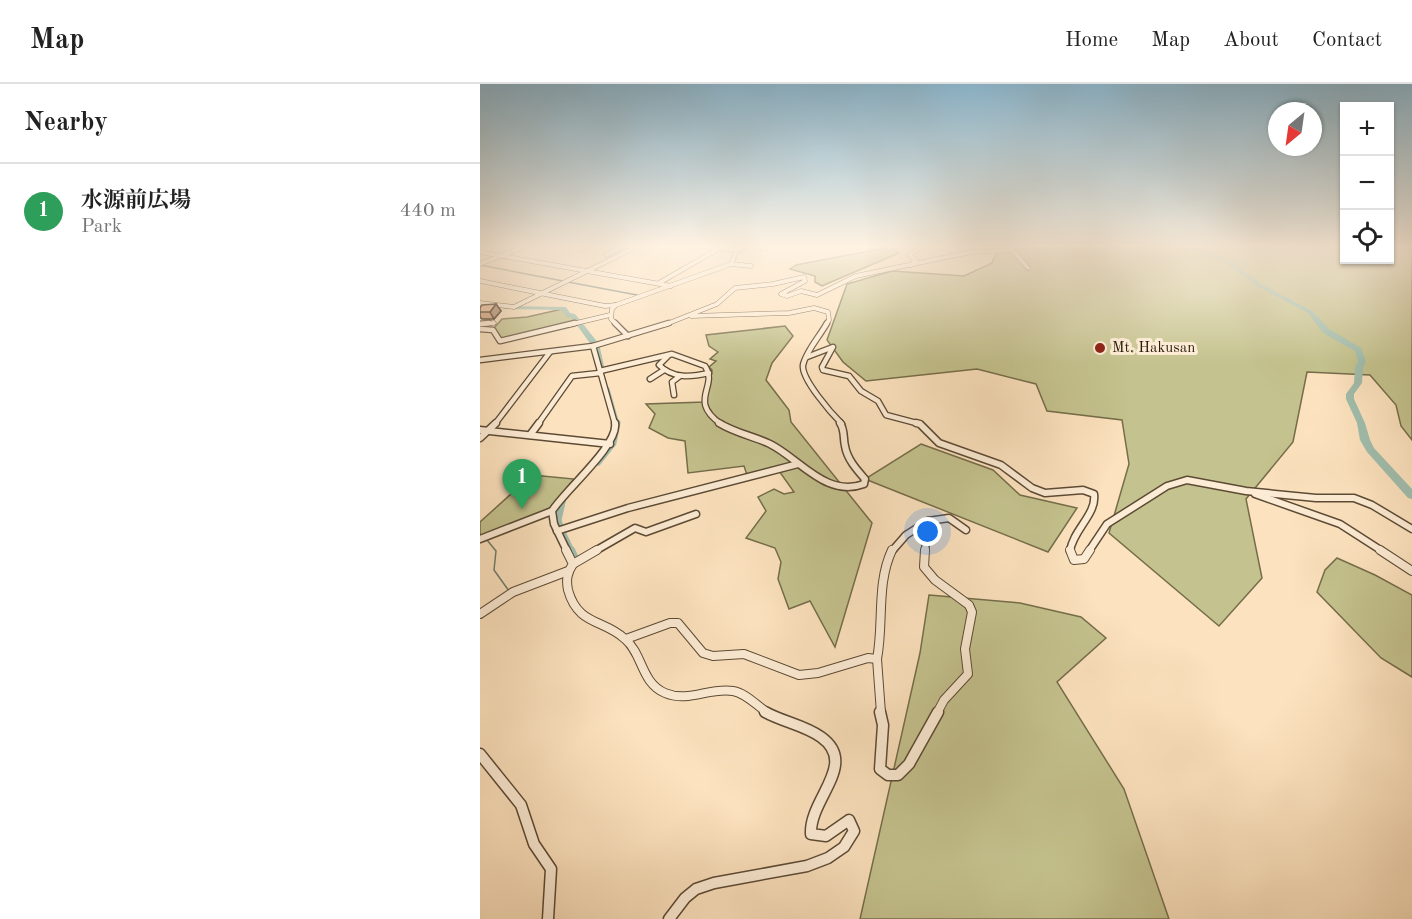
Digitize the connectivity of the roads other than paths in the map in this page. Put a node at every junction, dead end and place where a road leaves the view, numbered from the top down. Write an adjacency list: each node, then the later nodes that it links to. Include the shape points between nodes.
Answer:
1 (500, 285): 8 (street)
2 (557, 285): 8 (street)
3 (667, 285): 7 (street)
4 (769, 285): 12 (street, via 735,288 717,304)
5 (798, 285): 6 (street, via 781,294 801,291 817,295)
6 (838, 285)
7 (671, 286): 10 (street)
8 (541, 293): 9 (street, via 514,307); 10 (street)
9 (480, 303)
10 (616, 305): 11 (street)
11 (610, 315): 15 (street, via 500,341 493,330); 16 (street)
12 (691, 316): 16 (street); 20 (street, via 824,310 830,320)
13 (494, 323): 14 (street)
14 (480, 324)
15 (480, 329)
16 (628, 336): 17 (street)
17 (593, 346): 18 (street); 23 (street)
18 (550, 352): 21 (street); 29 (street)
19 (668, 355): 22 (street, via 658,365); 23 (street); 24 (street, via 705,366)
20 (807, 357): 33 (street, via 803,366 806,379 843,426 845,448 865,478 864,484 850,488 824,481); 34 (street, via 833,347 823,370 849,376 861,391 878,401 886,415 920,424 939,443 956,452 1000,465 1045,493 1083,490 1094,494 1092,509 1072,543 1074,560 1084,559 1107,524 1167,486 1187,480)
21 (480, 360)
22 (664, 370): 25 (street); 26 (street)
23 (600, 372): 30 (street, via 572,376); 32 (street, via 616,427)
24 (710, 372): 25 (street, via 690,378); 33 (street, via 703,398 710,416 783,451)
25 (680, 376): 27 (street, via 671,385)
26 (650, 379)
27 (674, 395)
28 (480, 430): 29 (street)
29 (489, 431): 30 (street); 31 (street)
30 (530, 435): 32 (street)
31 (480, 438)
32 (610, 444): 35 (street)
33 (798, 464): 40 (street, via 628,508)
34 (1246, 490): 38 (street, via 1362,500); 44 (street, via 1340,524)
35 (552, 511): 40 (street); 41 (street)
36 (696, 514): 42 (street, via 646,532 635,528)
37 (928, 521): 39 (street, via 945,516); 47 (street, via 910,531 888,557 881,576); 47 (street, via 924,567 972,612 965,649 968,674 944,700 909,764 898,775 888,775 880,769 883,725)
38 (1412, 529)
39 (966, 530)
40 (557, 531): 42 (street)
41 (480, 539)
42 (573, 564): 43 (street)
43 (567, 571): 45 (street, via 513,592); 46 (street, via 573,606 580,614)
44 (1412, 571)
45 (480, 614)
46 (626, 639): 47 (street, via 678,623 707,656 742,654 793,674 807,675); 50 (street, via 647,678 660,691 681,700 714,691 734,691 770,715 824,737 834,751 836,768 810,816 811,834 827,837 849,820 854,831 851,840 825,860 694,889)
47 (877, 659)
48 (480, 754): 49 (street, via 521,805 534,844 551,869)
49 (548, 919)
50 (669, 919)

